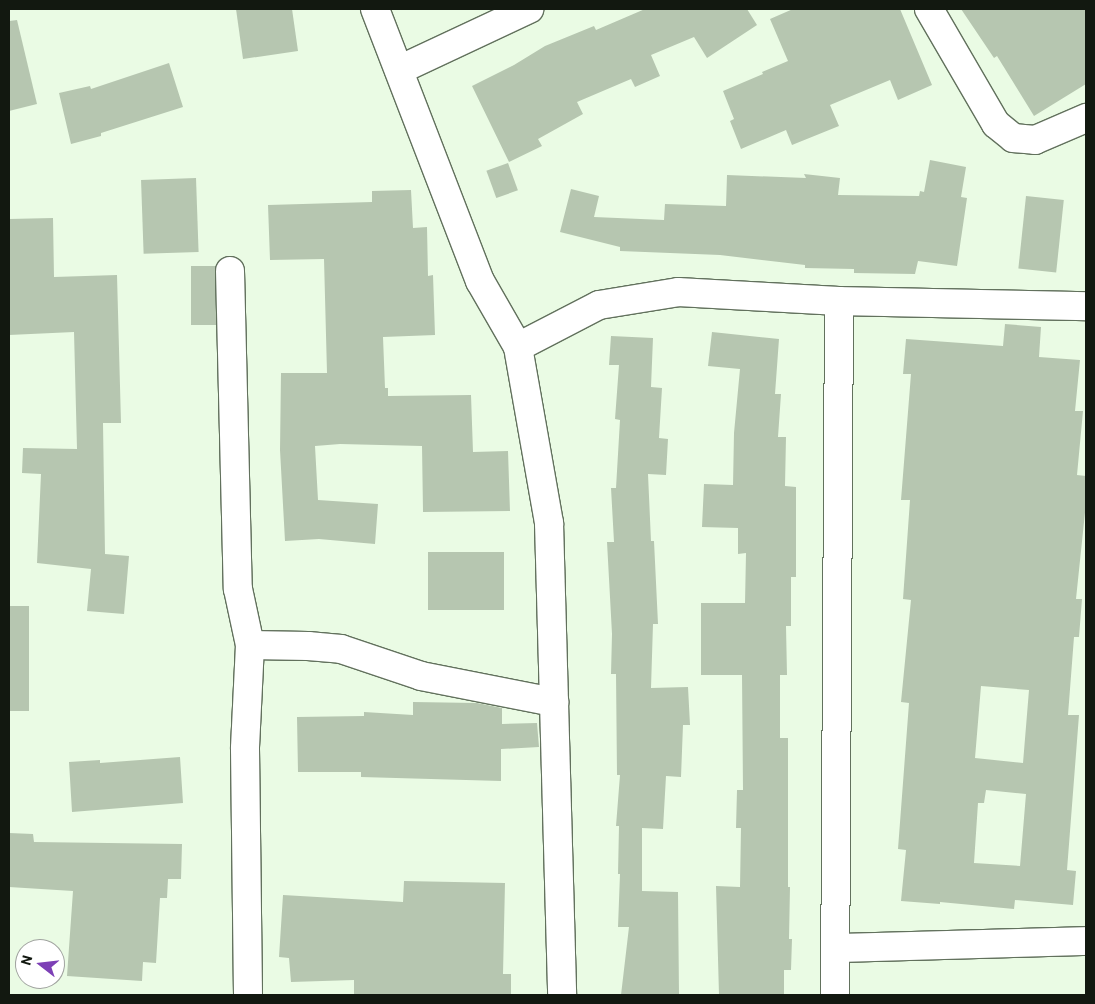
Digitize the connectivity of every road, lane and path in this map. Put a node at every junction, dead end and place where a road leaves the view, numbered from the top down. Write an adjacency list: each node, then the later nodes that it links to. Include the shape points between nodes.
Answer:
1 (375, 9): 4 (street)
2 (530, 9): 4 (street)
3 (929, 9): 5 (street, via 996,124 1013,138 1035,140)
4 (399, 70): 9 (street, via 480,281)
5 (1086, 118)
6 (230, 271): 10 (street, via 238,589)
7 (838, 301): 8 (street); 9 (street, via 678,292 599,305); 13 (street)
8 (1086, 306)
9 (518, 347): 11 (street, via 549,523)
10 (250, 645): 11 (street, via 341,649 421,676); 14 (street, via 245,749)
11 (554, 702): 15 (street)
12 (1086, 941): 13 (street)
13 (836, 948): 16 (street)
14 (248, 995)
15 (562, 995)
16 (835, 995)

